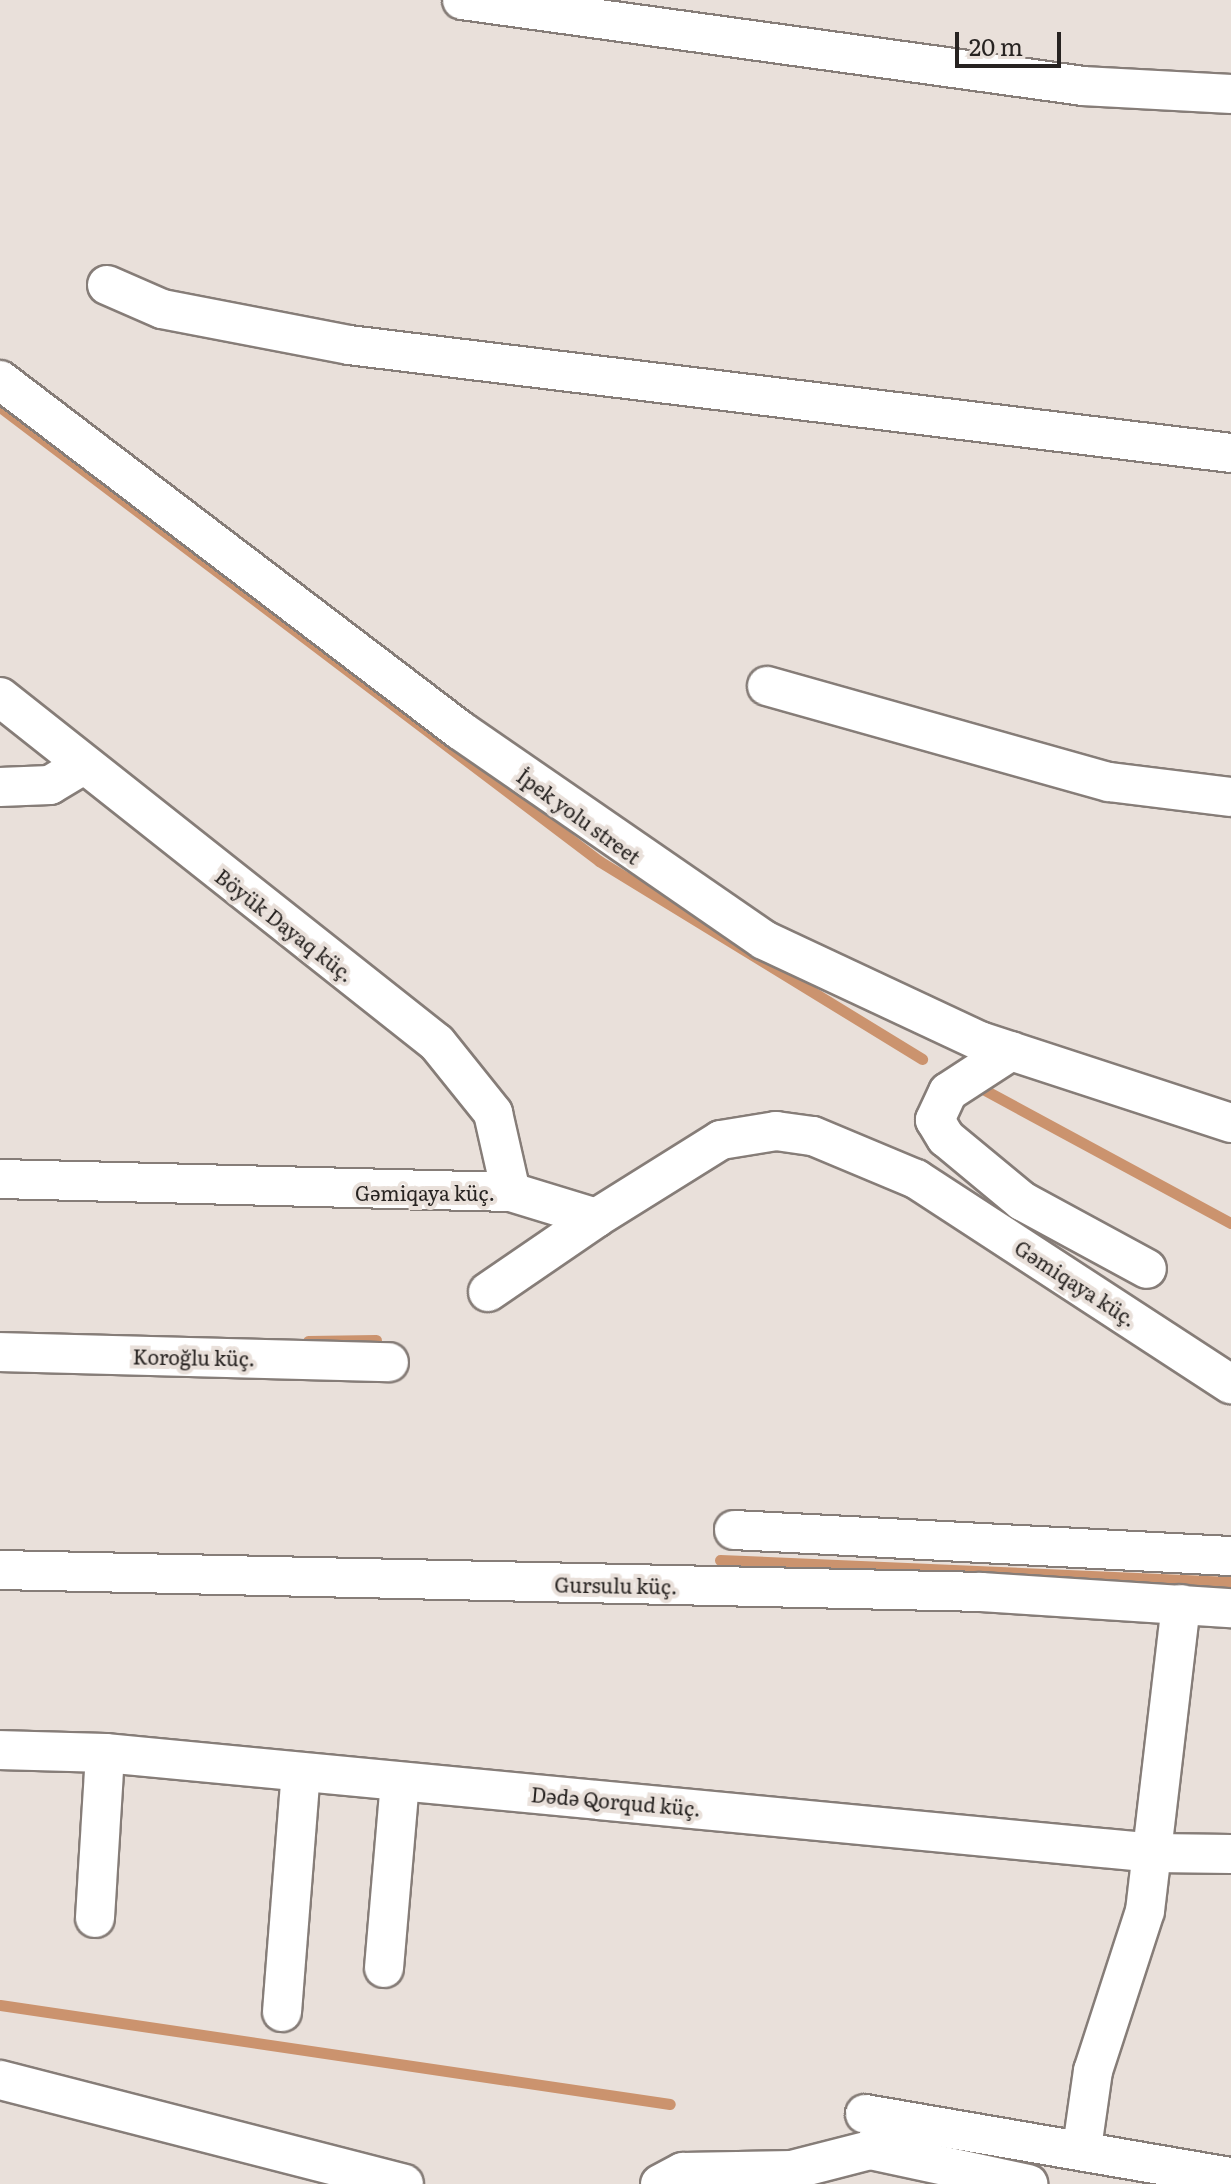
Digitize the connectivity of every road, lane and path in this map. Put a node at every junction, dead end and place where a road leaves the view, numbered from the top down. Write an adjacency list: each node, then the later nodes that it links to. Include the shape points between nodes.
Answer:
1 (462, 0): 2 (street)
2 (665, 14): 3 (street, via 1083,86)
3 (1231, 94)
4 (107, 285): 6 (street, via 162,309 349,345)
5 (0, 380): 12 (street, İpek yolu street, via 636,858 788,953)
6 (1231, 453)
7 (767, 686): 11 (street, via 1109,782)
8 (0, 697): 9 (street, Böyük Dayaq küç.)
9 (80, 767): 10 (street, via 50,785); 15 (street, Böyük Dayaq küç., via 437,1043 493,1113)
10 (0, 787)
11 (1231, 797)
12 (1011, 1051): 13 (street, İpek yolu street); 17 (street, via 948,1092 935,1120 946,1138 1022,1201)
13 (1231, 1123)
14 (0, 1179): 15 (street, Gəmiqaya küç.)
15 (511, 1192): 16 (street, Gəmiqaya küç.)
16 (596, 1218): 18 (street); 21 (street, Gəmiqaya küç., via 721,1140 776,1131 813,1136 916,1179)
17 (1147, 1269)
18 (488, 1292)
19 (0, 1352): 20 (street, Koroğlu küç.)
20 (389, 1362)
21 (1231, 1384)
22 (734, 1530): 23 (street)
23 (1231, 1556)
24 (0, 1570): 25 (street, Gursulu küç., via 981,1592)
25 (1181, 1604): 26 (street, Gursulu küç.); 31 (street)
26 (1231, 1608)
27 (0, 1750): 28 (street, Dədə Qorqud küç.)
28 (105, 1753): 29 (street, Dədə Qorqud küç.); 33 (street)
29 (301, 1773): 30 (street, Dədə Qorqud küç.); 35 (street)
30 (400, 1782): 31 (street, Dədə Qorqud küç.); 34 (street)
31 (1155, 1853): 32 (street, Dədə Qorqud küç.); 39 (street, via 1132,1964 1093,2071)
32 (1231, 1854)
33 (95, 1918)
34 (384, 1968)
35 (282, 2012)
36 (0, 2080): 42 (street)
37 (865, 2114): 38 (street)
38 (1007, 2139): 39 (street); 41 (street)
39 (1082, 2148): 40 (street)
40 (1231, 2177)
41 (988, 2180): 43 (street, via 870,2150 792,2170 683,2172); 44 (street)
42 (404, 2184)
43 (660, 2184)
44 (1028, 2184)

